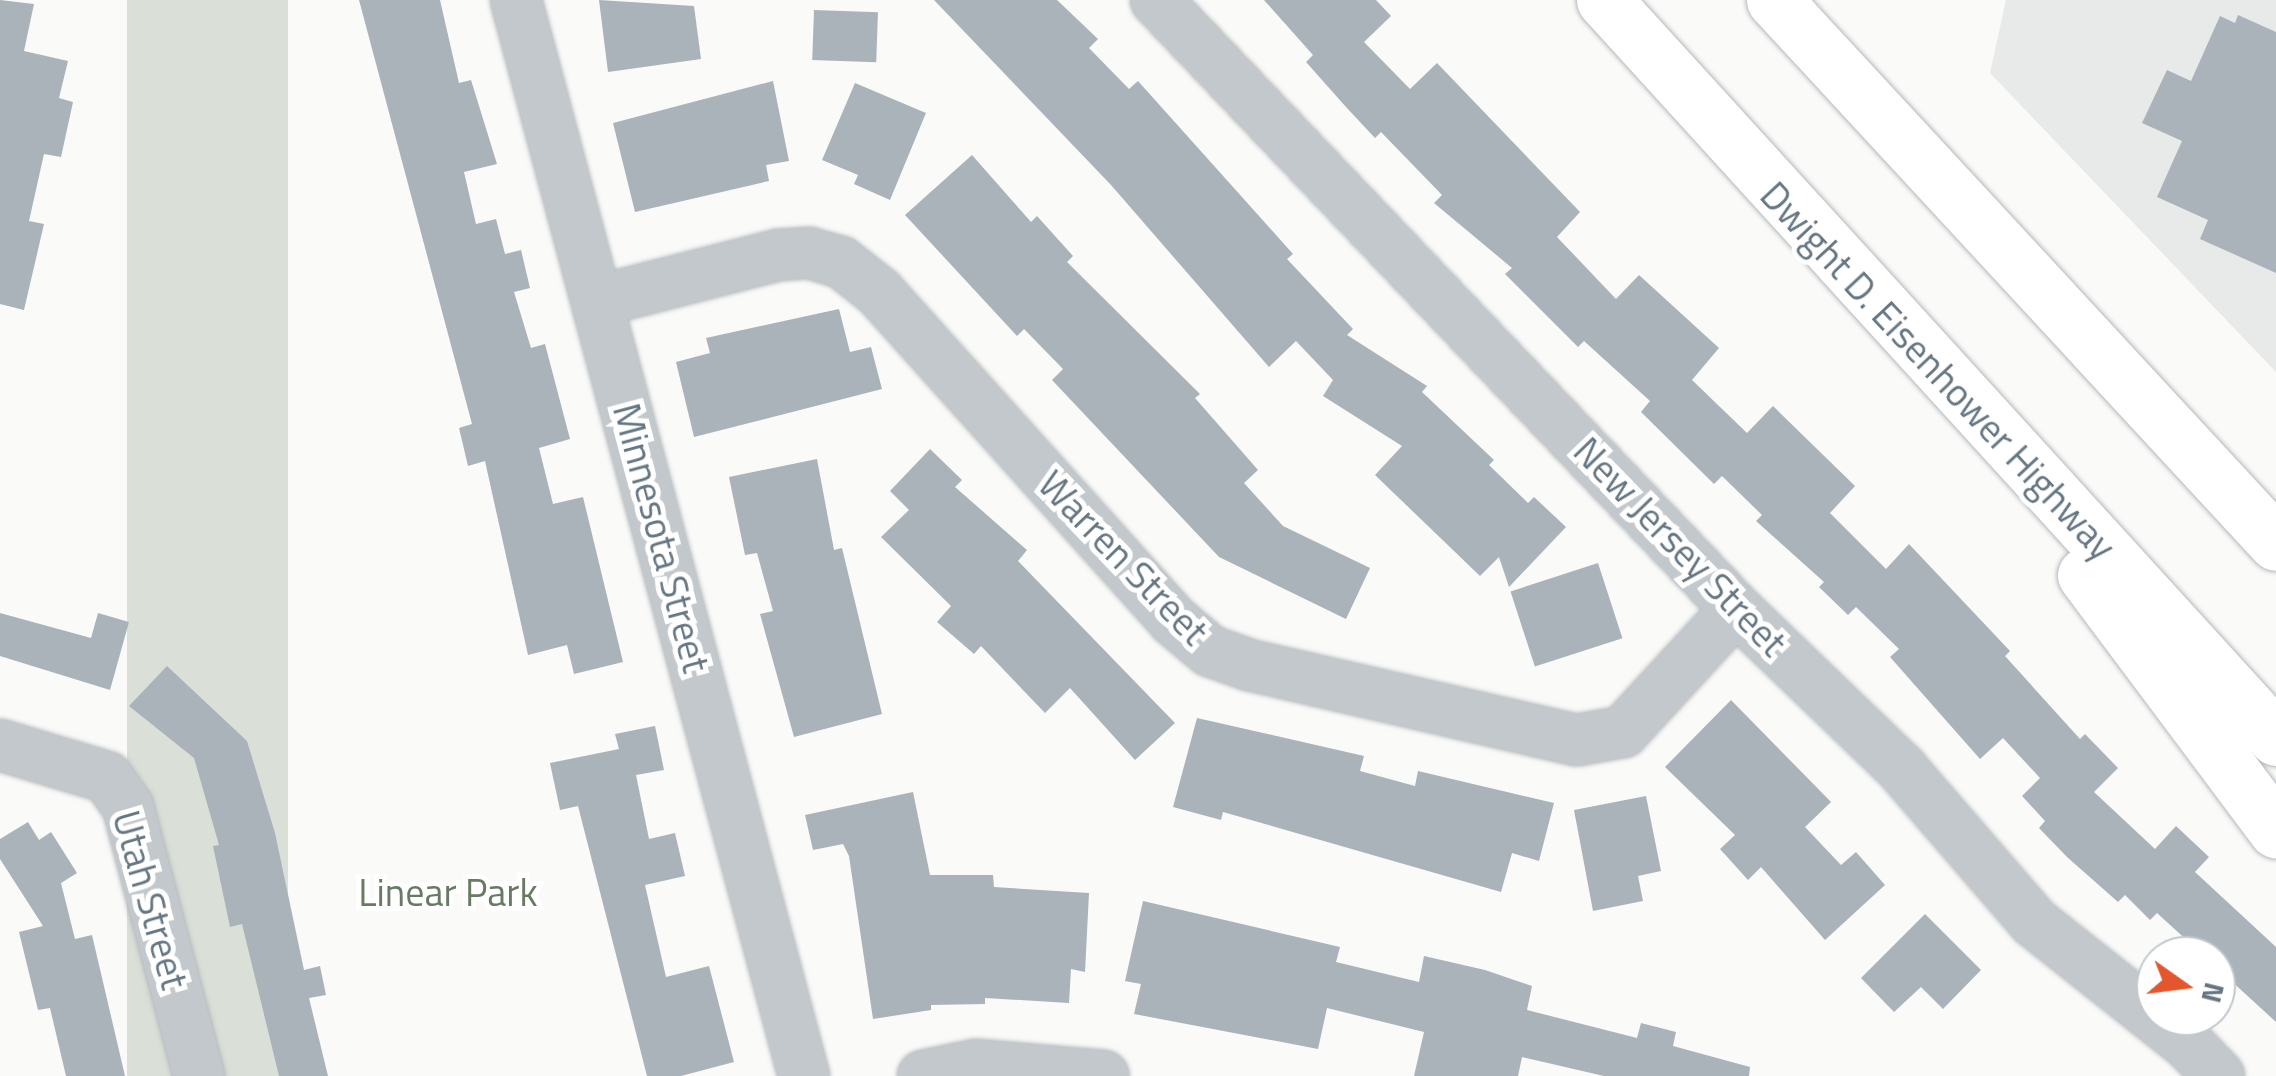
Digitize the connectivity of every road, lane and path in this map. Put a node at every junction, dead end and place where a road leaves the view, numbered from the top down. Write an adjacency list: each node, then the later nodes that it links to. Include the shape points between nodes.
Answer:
1 (516, 0): 9 (street, Minnesota Street)
2 (1156, 0): 12 (street, New Jersey Street)
3 (1578, 0): 7 (highway)
4 (1604, 0): 7 (highway, Dwight D. Eisenhower Highway)
5 (1774, 0): 8 (highway)
6 (1816, 0): 8 (highway)
7 (1739, 153): 10 (highway, Dwight D. Eisenhower Highway)
8 (1949, 185): 11 (highway)
9 (598, 302): 12 (street, Warren Street, via 779,255 808,253 840,262 879,292 1173,620 1210,651 1248,665 1576,740 1622,732); 17 (street, Minnesota Street)
10 (1939, 374): 13 (highway, Dwight D. Eisenhower Highway); 15 (highway)
11 (2276, 543)
12 (1736, 608): 20 (street, New Jersey Street, via 1902,770 2034,922 2189,1044)
13 (2276, 738)
14 (0, 745): 16 (street, Utah Street, via 107,777 128,808)
15 (2276, 830)
16 (199, 1076)
17 (804, 1076)
18 (923, 1076): 19 (street, via 976,1065)
19 (1104, 1076)
20 (2219, 1076)

